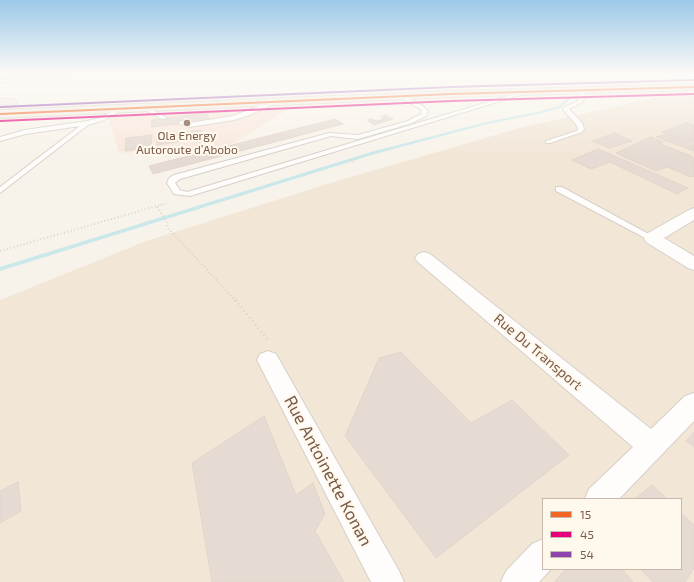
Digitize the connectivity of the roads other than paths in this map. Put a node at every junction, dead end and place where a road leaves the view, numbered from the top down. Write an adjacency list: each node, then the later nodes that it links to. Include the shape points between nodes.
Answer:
1 (44, 101): 7 (main road)
2 (274, 101): 8 (main road)
3 (277, 101): 13 (lane, via 234,118 189,125)
4 (410, 101): 5 (lane, via 421,107 424,115 410,122 358,137 331,134 177,177 171,183 177,192 187,194)
5 (496, 101)
6 (580, 101): 17 (lane, via 566,108 579,123 579,132)
7 (4, 103)
8 (143, 108): 9 (main road); 11 (lane)
9 (120, 109): 10 (main road); 12 (lane, via 102,119)
10 (0, 114)
11 (164, 118)
12 (87, 123): 14 (lane); 19 (lane)
13 (181, 123)
14 (25, 132): 15 (lane); 16 (lane)
15 (0, 133)
16 (0, 139)
17 (548, 142)
18 (559, 189): 21 (lane)
19 (0, 191)
20 (694, 213): 21 (street)
21 (652, 238): 23 (street)
22 (424, 258): 26 (street, Rue Du Transport)
23 (694, 264)
24 (268, 360): 29 (street, Rue Antoinette Konan)
25 (694, 404): 26 (street)
26 (652, 446): 27 (street)
27 (600, 498)
28 (542, 557): 30 (street)
29 (388, 582)
30 (517, 582)

